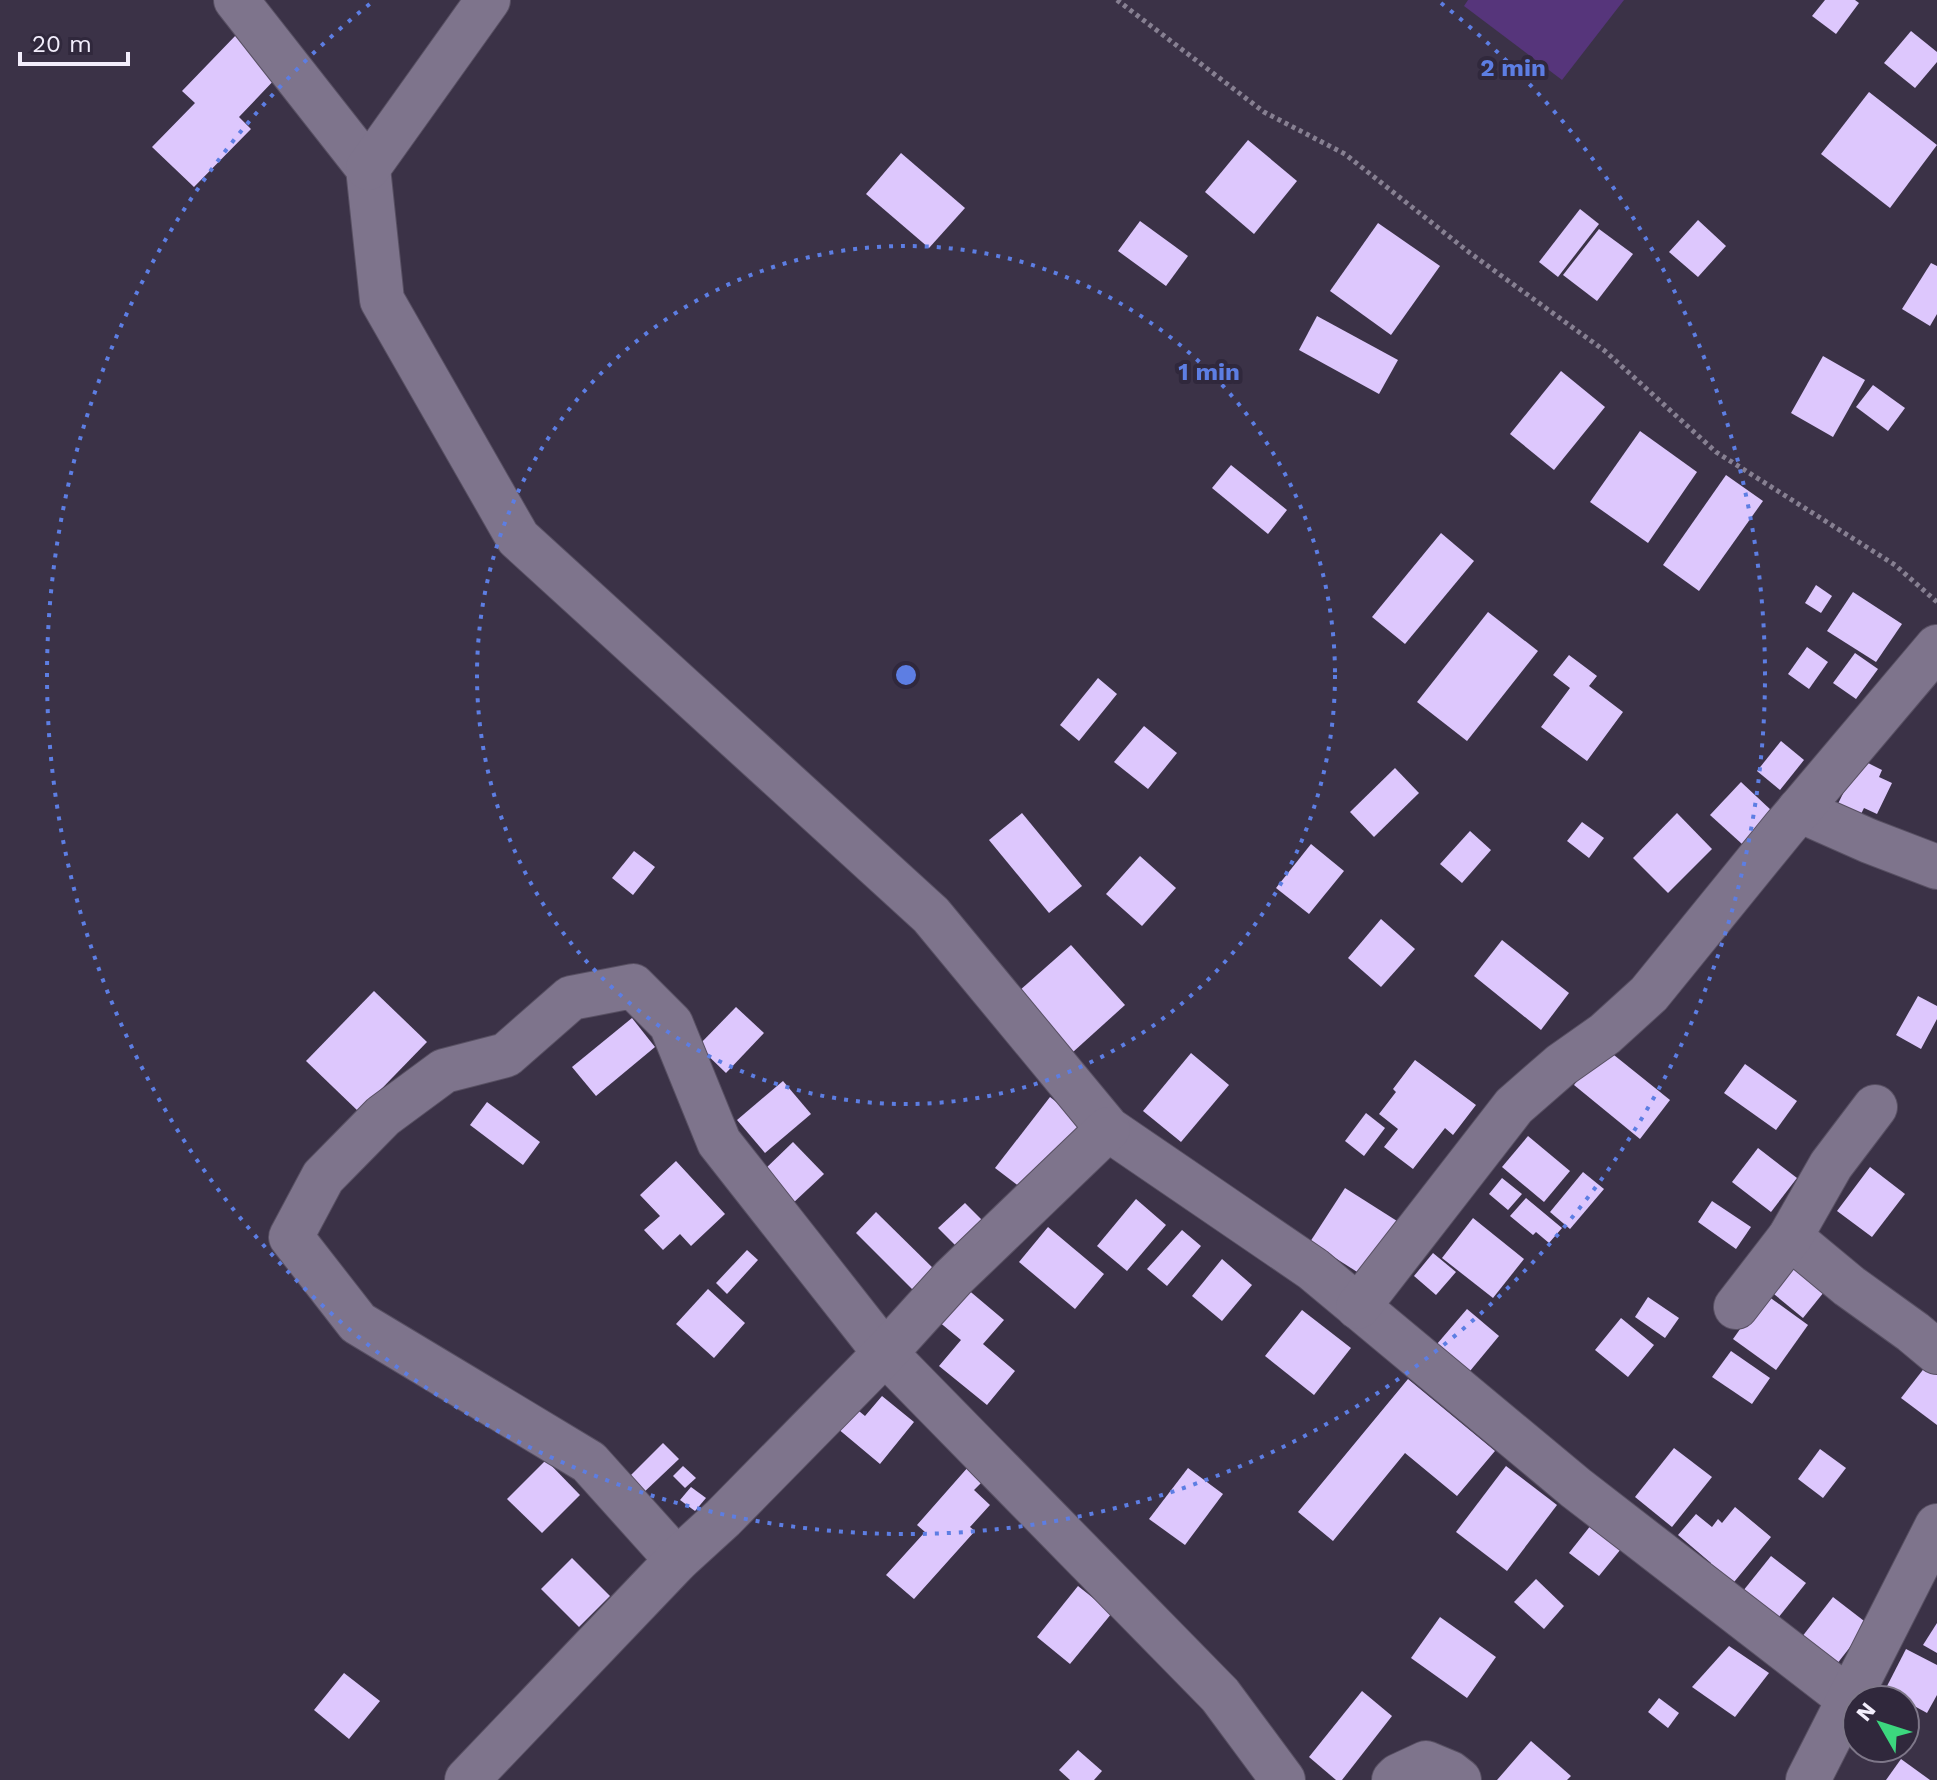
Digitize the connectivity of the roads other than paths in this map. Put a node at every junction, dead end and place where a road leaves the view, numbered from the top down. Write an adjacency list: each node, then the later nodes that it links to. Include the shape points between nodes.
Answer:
1 (236, 0): 3 (street)
2 (488, 0): 3 (street)
3 (368, 168): 8 (street, via 382,300 518,538 931,915)
4 (1937, 647): 5 (street)
5 (1799, 810): 6 (street); 10 (street, via 1649,994 1514,1106)
6 (1937, 867)
7 (1875, 1107): 9 (street, via 1831,1165)
8 (1108, 1129): 10 (street, via 1313,1269); 13 (street, via 953,1278)
9 (1790, 1237): 11 (street); 12 (street)
10 (1358, 1307): 17 (street, via 1576,1488)
11 (1736, 1307)
12 (1937, 1352)
13 (885, 1353): 15 (street); 15 (street, via 719,1142 671,1024 633,986 571,998 506,1055 444,1071 383,1116 323,1177 291,1237 358,1323 589,1462); 20 (street, via 1220,1695)
14 (1937, 1526): 16 (street)
15 (677, 1560): 19 (street)
16 (1857, 1684)
17 (1841, 1693)
18 (1841, 1715): 23 (street)
19 (467, 1780)
20 (1283, 1780)
21 (1394, 1780): 22 (street, via 1426,1763)
22 (1459, 1780)
23 (1808, 1780)

